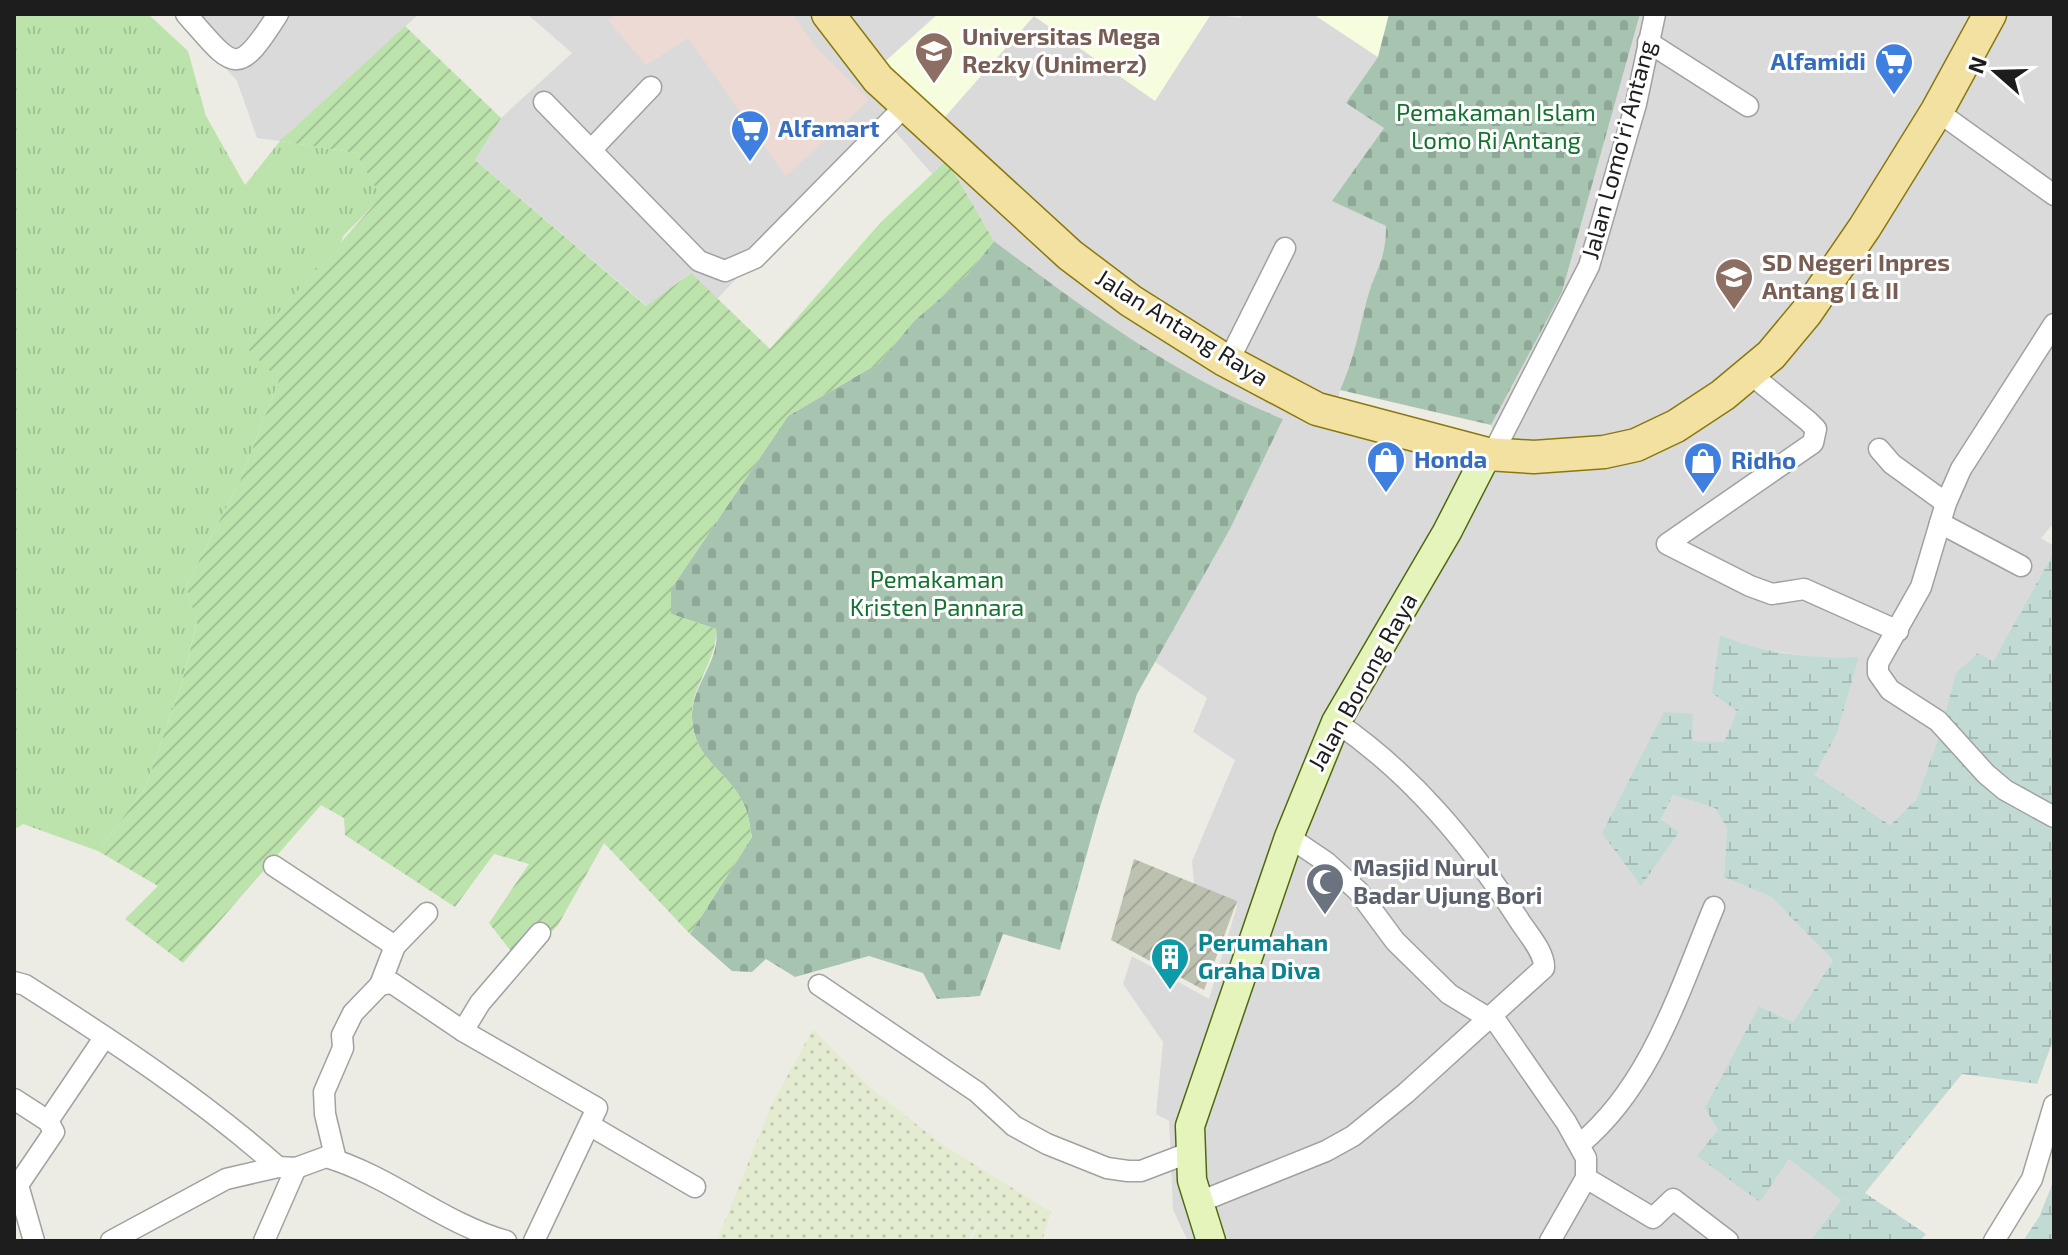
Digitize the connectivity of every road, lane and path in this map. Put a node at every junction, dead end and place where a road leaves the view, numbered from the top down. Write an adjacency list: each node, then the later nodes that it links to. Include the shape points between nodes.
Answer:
1 (186, 14): 2 (street, via 235,61 250,55)
2 (278, 14)
3 (828, 14): 9 (main road, Jalan Antang Raya, via 878,79)
4 (1655, 14): 6 (street, Jalan Lomo'ri Antang)
5 (1990, 14): 11 (main road, Jalan Antang Raya)
6 (1648, 42): 10 (street); 19 (street, Jalan Lomo'ri Antang, via 1636,104 1589,266)
7 (651, 87): 12 (street)
8 (544, 102): 12 (street)
9 (906, 105): 12 (street, via 755,258 725,271 699,261); 16 (main road, Jalan Antang Raya, via 1070,255)
10 (1748, 106)
11 (1937, 111): 13 (street); 17 (main road, Jalan Antang Raya, via 1806,313)
12 (592, 149)
13 (2054, 195)
14 (1285, 248): 16 (street)
15 (2054, 324): 20 (street, via 1973,447)
16 (1228, 362): 19 (main road, Jalan Antang Raya, via 1317,409)
17 (1749, 373): 19 (main road, Jalan Antang Raya, via 1676,426 1636,445 1546,456); 23 (street, via 1816,429 1813,443 1667,541 1670,547 1772,594 1804,589)
18 (1879, 449): 20 (street)
19 (1490, 454): 24 (main road, Jalan Borong Raya)
20 (1946, 503): 21 (street)
21 (1940, 523): 22 (street); 23 (street, via 1921,587)
22 (2021, 566)
23 (1898, 631): 25 (street, via 1878,663 1878,673 1890,690 1938,721 1967,757 2005,790)
24 (1336, 722): 26 (main road, Jalan Borong Raya); 35 (street, via 1447,819 1544,962 1540,974)
25 (2054, 817)
26 (1289, 837): 35 (street, via 1358,891 1395,941 1449,994); 43 (main road, Jalan Borong Raya, via 1197,1100)
27 (274, 866): 31 (street)
28 (1714, 907): 42 (street, via 1659,1039 1627,1094)
29 (427, 913): 31 (street)
30 (540, 933): 36 (street)
31 (395, 946): 33 (street)
32 (14, 982): 37 (street)
33 (380, 985): 36 (street, via 392,983); 44 (street, via 353,1013 324,1092)
34 (819, 985): 43 (street, via 977,1092 1014,1126 1047,1144 1128,1171)
35 (1489, 1015): 42 (street); 48 (street, via 1353,1136)
36 (463, 1031): 41 (street, via 591,1103 597,1108)
37 (104, 1038): 40 (street); 45 (street)
38 (14, 1099): 40 (street)
39 (2054, 1105): 58 (street, via 2032,1179)
40 (48, 1121): 50 (street, via 52,1136 18,1185)
41 (591, 1126): 47 (street); 54 (street)
42 (1580, 1144): 46 (street)
43 (1191, 1152): 48 (main road, Jalan Borong Raya)
44 (336, 1160): 45 (street, via 326,1157); 49 (street, via 370,1174)
45 (287, 1167): 51 (street, via 226,1179); 52 (street)
46 (1586, 1178): 56 (street); 57 (street, via 1653,1218 1673,1199)
47 (695, 1187)
48 (1197, 1203): 55 (main road, Jalan Borong Raya)
49 (476, 1237): 53 (street)
50 (34, 1241)
51 (111, 1241)
52 (264, 1241)
53 (506, 1241)
54 (534, 1241)
55 (1211, 1241)
56 (1550, 1241)
57 (1728, 1241)
58 (1994, 1241)

